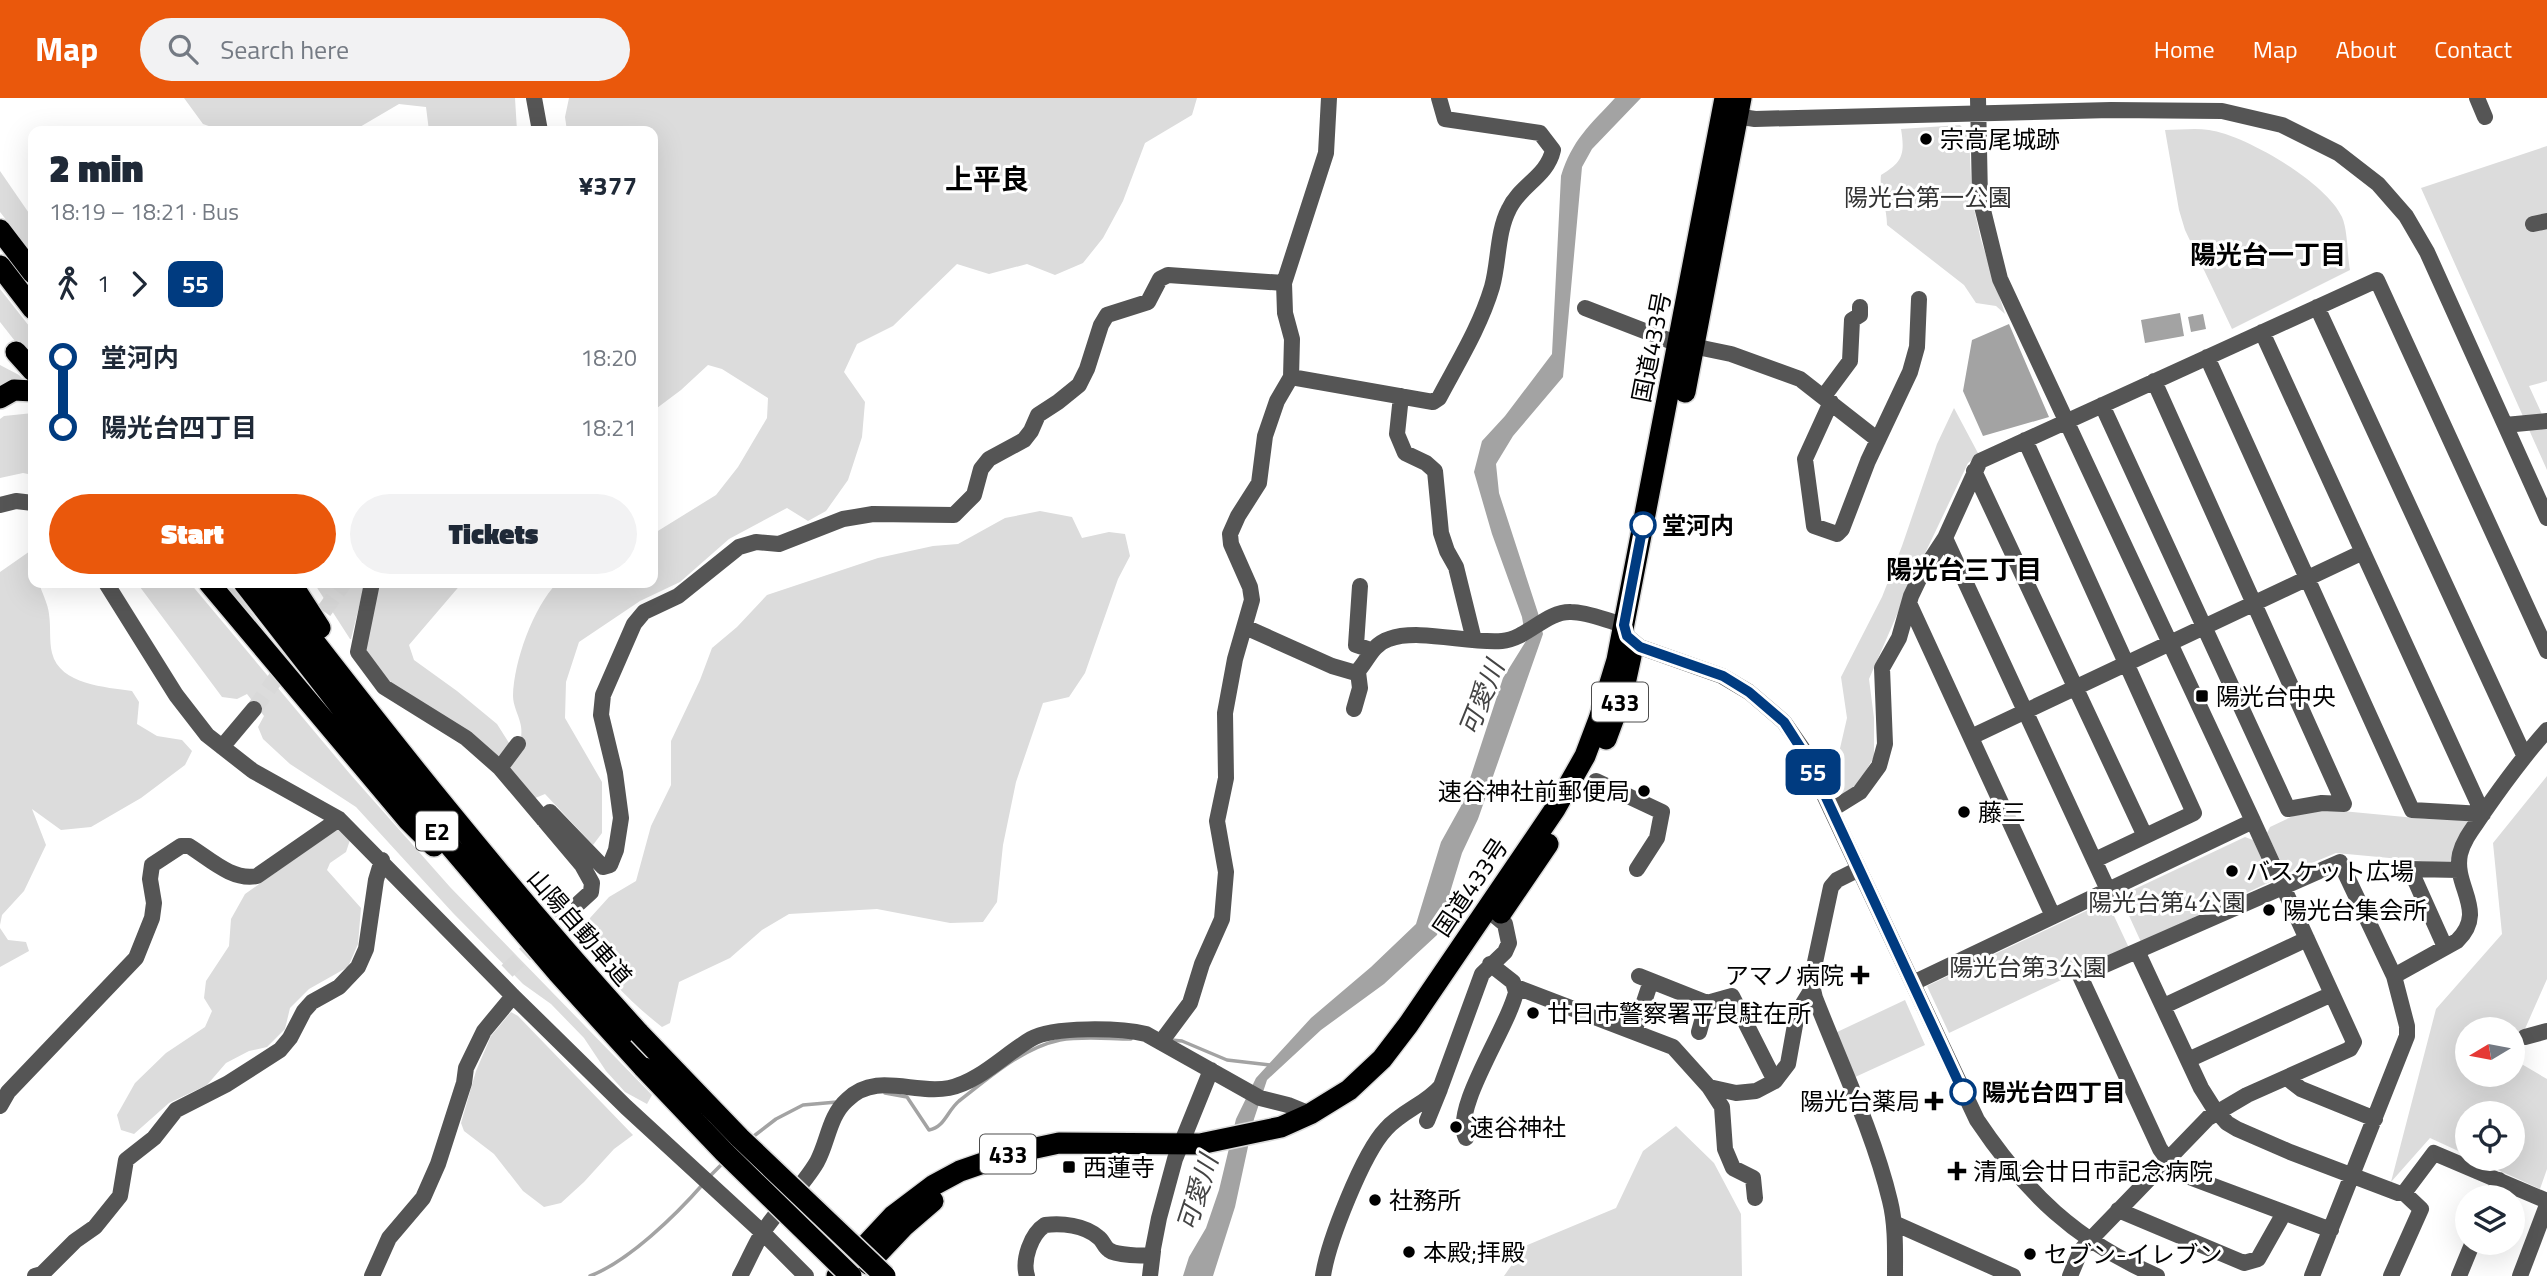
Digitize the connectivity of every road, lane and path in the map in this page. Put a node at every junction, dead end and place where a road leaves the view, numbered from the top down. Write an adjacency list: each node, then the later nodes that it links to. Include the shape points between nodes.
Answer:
1 (534, 98): 8 (street)
2 (1329, 98): 12 (street, via 1326,153)
3 (1438, 98): 26 (street, via 1445,119 1541,134 1553,150 1546,168 1510,205 1487,303 1439,398 1429,402)
4 (2477, 98): 7 (street)
5 (1978, 106): 6 (street, via 1755,119); 30 (street, via 1980,198 1998,271); 32 (street, via 2222,110 2283,125 2338,153 2378,184 2406,216 2427,252)
6 (1731, 107): 19 (highway, 国道433号 / 433)
7 (2485, 117)
8 (539, 126)
9 (0, 230): 11 (highway)
10 (0, 265): 14 (highway)
11 (28, 266)
12 (1284, 283): 23 (street, via 1292,339); 74 (street, via 1176,275 1160,279 1148,302 1107,316 1079,385 1038,415 1024,440 989,459 981,469 974,495 954,515 873,514 843,519 779,544 756,542 740,547 678,596 644,612 634,624 603,695 601,715 621,818 610,865 603,867 550,812)
13 (1919, 299): 33 (street, via 1914,360)
14 (28, 302)
15 (1860, 307): 28 (street, via 1860,314 1852,320 1850,361)
16 (2317, 307): 18 (street); 57 (street, via 2377,280); 68 (street)
17 (1586, 308): 19 (street)
18 (2262, 332): 21 (street); 40 (street)
19 (1686, 345): 28 (street, via 1731,354 1795,376); 55 (highway, 国道433号 / 433)
20 (16, 352): 22 (highway)
21 (2207, 357): 24 (street); 41 (street)
22 (28, 365)
23 (1291, 377): 26 (street); 51 (street, via 1265,436 1259,483 1230,534 1250,587 1252,600)
24 (2154, 381): 29 (street); 50 (street)
25 (28, 391): 27 (highway, via 14,390)
26 (1401, 396): 53 (street, via 1397,436 1405,453 1434,471 1441,533 1456,567)
27 (0, 398)
28 (1828, 399): 33 (street); 33 (street, via 1805,460 1816,528 1837,534 1842,529)
29 (2102, 405): 30 (street); 52 (street)
30 (2067, 421): 34 (street); 54 (street)
31 (2547, 421): 32 (street)
32 (2505, 425): 38 (street)
33 (1878, 440)
34 (2025, 440): 35 (street, via 1980,461); 58 (street)
35 (1974, 471): 39 (street); 60 (street)
36 (28, 502): 37 (street)
37 (0, 505)
38 (2547, 518)
39 (1945, 538): 49 (street); 63 (street)
40 (2363, 552): 41 (street); 72 (street)
41 (2307, 579): 50 (street); 72 (street, via 2412,810)
42 (1360, 586): 56 (street, via 1356,645)
43 (109, 588): 67 (street, via 176,695)
44 (213, 588): 92 (highway, via 408,820)
45 (248, 588): 92 (highway, 山陽自動車道 / E2, via 438,832)
46 (273, 588): 80 (highway, 山陽自動車道 / E2)
47 (294, 588): 80 (highway, via 357,683)
48 (371, 588): 69 (street, via 358,652 384,687 466,737)
49 (1909, 603): 65 (street); 71 (street, via 1899,638 1882,668 1885,744 1879,766 1860,792)
50 (2254, 604): 52 (street); 52 (street, via 2344,804 2288,810)
51 (1245, 627): 59 (street, via 1332,666); 105 (street, via 1225,713 1226,778 1217,821 1226,872 1222,919 1190,1003)
52 (2204, 627): 54 (street)
53 (1474, 640): 55 (street, via 1505,641 1572,612); 56 (street, via 1400,636)
54 (2170, 643): 58 (street); 75 (street)
55 (1634, 644): 71 (street, via 1723,676 1762,701 1784,722 1801,748); 86 (highway, 国道433号 / 433, via 1610,684 1585,756); 86 (highway, 国道433号 / 433, via 1623,694 1588,777 1549,842)
56 (1371, 650): 59 (street)
57 (2547, 651)
58 (2126, 664): 60 (street); 76 (street, via 2194,813)
59 (1358, 672): 62 (street, via 1360,688)
60 (2075, 687): 63 (street); 76 (street)
61 (254, 709): 67 (street)
62 (1354, 709)
63 (2025, 711): 65 (street); 78 (street)
64 (2547, 730): 68 (street)
65 (1970, 737): 87 (street)
66 (518, 744): 69 (street)
67 (222, 747): 73 (street, via 253,771)
68 (2525, 755): 72 (street)
69 (500, 768): 74 (street)
70 (1596, 781): 79 (street, via 1662,812 1657,838)
71 (1831, 810): 81 (street)
72 (2483, 814): 82 (street, via 2464,841)
73 (339, 819): 77 (street); 112 (street, via 257,876 235,876 189,846 181,846 152,865 152,918 136,958 8,1092)
74 (543, 819): 85 (street, via 592,883 591,892)
75 (2253, 821): 83 (street); 84 (street)
76 (2145, 836): 78 (street)
77 (382, 860): 98 (street, via 503,976); 135 (street, via 366,949 358,967 339,987 312,1002 280,1051 176,1110 154,1138 126,1160 120,1196 95,1227)
78 (2095, 860): 84 (street)
79 (1637, 869)
80 (496, 870): 142 (highway, 山陽自動車道 / E2, bridge, via 639,1033 740,1138)
81 (1859, 870): 94 (street); 96 (street, via 1831,887)
82 (2459, 870): 89 (street, via 2472,916 2464,934); 89 (street, via 2410,869)
83 (2283, 887): 88 (street); 90 (street); 93 (street, via 2340,862)
84 (2108, 890): 87 (street)
85 (579, 903)
86 (1492, 913): 91 (street, via 1505,924 1509,943); 114 (highway, 国道433号 / 433, via 1382,1059 1349,1090); 118 (highway, 国道433号 / 433, via 1401,1056 1380,1079 1321,1124 1283,1142)
87 (2053, 916): 94 (street)
88 (2307, 939): 97 (street); 100 (street)
89 (2445, 947): 93 (street)
90 (2137, 951): 100 (street); 120 (street, via 2080,976)
91 (1490, 964): 95 (street); 110 (street)
92 (558, 973): 140 (highway, 山陽自動車道 / E2, bridge, via 644,1069)
93 (2394, 976): 115 (street, via 2407,1037)
94 (1913, 983): 132 (street, via 1990,1139 2030,1190)
95 (1516, 987): 102 (street); 117 (street, via 1469,1099 1462,1131)
96 (1812, 989): 109 (street, via 1798,1016 1788,1064); 129 (street, via 1880,1165)
97 (2332, 994): 106 (street); 108 (street, via 2354,1042 2350,1049)
98 (513, 996): 131 (street); 136 (street, via 484,1031 466,1068 438,1164 423,1198 389,1238)
99 (1707, 1003): 102 (street, via 1645,978); 103 (street); 109 (street, via 1732,996)
100 (2164, 1006): 106 (street)
101 (2547, 1031): 104 (street)
102 (1634, 1032): 111 (street, via 1673,1047)
103 (1699, 1032)
104 (2525, 1037)
105 (1161, 1042): 107 (street); 131 (street, via 1132,1031 1048,1032 951,1088 881,1084 863,1089 841,1105 816,1164)
106 (2188, 1060): 113 (street)
107 (1211, 1070): 114 (street, via 1262,1099); 119 (street)
108 (2287, 1078): 113 (street); 115 (street)
109 (1776, 1081): 111 (street, via 1756,1091 1736,1093)
110 (1441, 1086): 116 (street); 145 (street, via 1380,1136 1343,1213)
111 (1709, 1087): 125 (street, via 1722,1107 1728,1159 1732,1168 1753,1178)
112 (0, 1106)
113 (2217, 1112): 120 (street); 121 (street, via 2236,1129)
114 (1310, 1114): 118 (highway, 国道433号 / 433)
115 (2375, 1119): 121 (street)
116 (1427, 1121)
117 (1466, 1138)
118 (1253, 1142): 119 (highway, 国道433号 / 433)
119 (1178, 1152): 133 (street); 139 (highway, 国道433号 / 433, via 1059,1143 960,1171 892,1216); 141 (highway, 国道433号 / 433, via 1061,1157 992,1171 952,1189 922,1210)
120 (2168, 1159): 127 (street); 128 (street, via 2192,1178)
121 (2352, 1176): 124 (street); 130 (street)
122 (2499, 1180): 123 (street); 124 (street, via 2434,1153); 126 (street)
123 (2497, 1185)
124 (2404, 1193): 151 (street, via 2421,1209)
125 (1755, 1198)
126 (2547, 1203): 153 (street)
127 (2118, 1210): 128 (street, via 2244,1263 2258,1259); 132 (street)
128 (2284, 1213): 130 (street)
129 (1894, 1223): 146 (street); 147 (street)
130 (2330, 1230): 150 (street)
131 (762, 1232): 137 (street); 138 (street)
132 (2090, 1240): 148 (street); 149 (street)
133 (1153, 1251): 143 (street, via 1146,1256 1114,1252 1080,1227 1045,1225 1035,1235 1026,1260); 144 (street)
134 (2468, 1255): 152 (street)
135 (35, 1276)
136 (372, 1276)
137 (740, 1276)
138 (806, 1276)
139 (837, 1276)
140 (851, 1276)
141 (857, 1276)
142 (885, 1276)
143 (1027, 1276)
144 (1150, 1276)
145 (1323, 1276)
146 (1895, 1276)
147 (2013, 1276)
148 (2070, 1276)
149 (2157, 1276)
150 (2312, 1276)
151 (2391, 1276)
152 (2459, 1276)
153 (2520, 1276)

